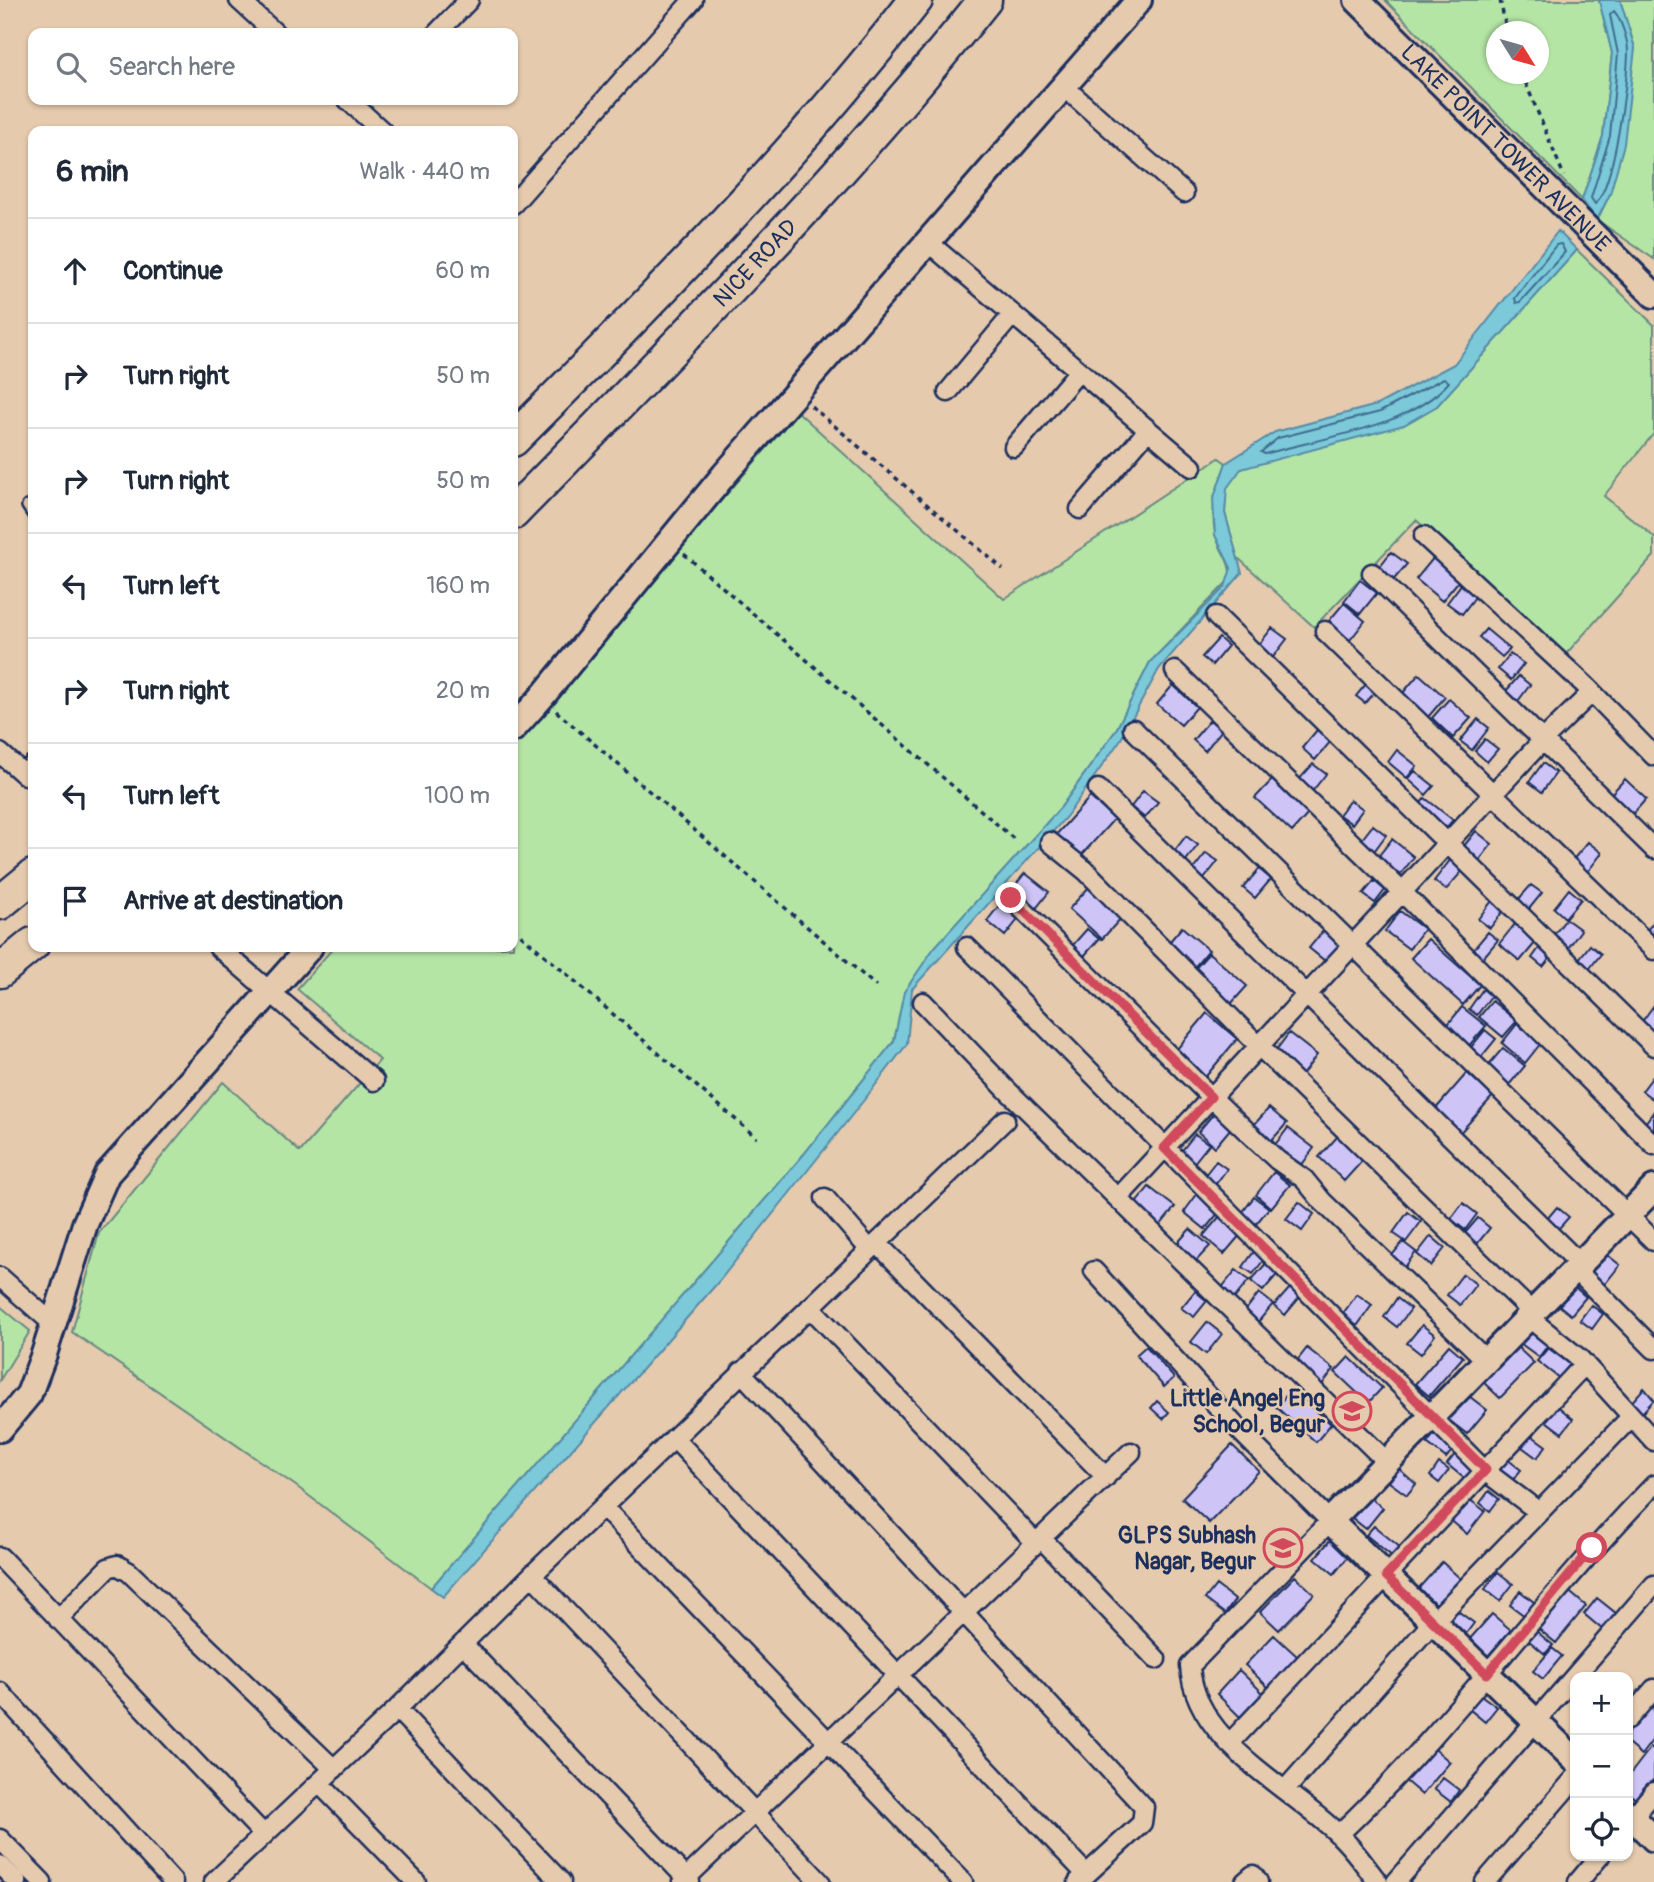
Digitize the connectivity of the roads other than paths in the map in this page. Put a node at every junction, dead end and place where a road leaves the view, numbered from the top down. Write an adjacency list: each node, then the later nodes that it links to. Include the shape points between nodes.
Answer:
1 (239, 0): 8 (street)
2 (693, 0): 14 (street)
3 (916, 0): 21 (highway, via 878,49 656,296)
4 (985, 0): 24 (highway, NICE ROAD, via 780,237)
5 (1139, 0): 10 (street)
6 (1357, 0): 16 (street, LAKE POINT TOWER AVENUE)
7 (458, 3): 9 (street)
8 (270, 28)
9 (440, 28)
10 (1063, 86): 13 (street); 15 (street)
11 (368, 106): 12 (street)
12 (379, 126)
13 (1184, 192)
14 (518, 198)
15 (929, 243): 17 (street); 32 (street)
16 (1654, 295)
17 (1013, 314): 18 (street); 19 (street)
18 (1079, 370): 20 (street); 22 (street)
19 (948, 392)
20 (1148, 430): 23 (street); 25 (street)
21 (518, 435)
22 (1014, 447)
23 (1192, 467)
24 (518, 508)
25 (1080, 509)
26 (1424, 536): 31 (street)
27 (1372, 573): 34 (street)
28 (1216, 616): 41 (street)
29 (1325, 631): 39 (street)
30 (1174, 671): 44 (street)
31 (1589, 691): 34 (street); 36 (street)
32 (518, 723)
33 (1133, 729): 47 (street)
34 (1543, 740): 39 (street); 42 (street)
35 (0, 753): 37 (street, via 25,775)
36 (1654, 756)
37 (28, 771)
38 (1098, 789): 55 (street)
39 (1494, 793): 41 (street); 50 (street)
40 (1050, 842): 57 (street, via 1086,871)
41 (1447, 843): 44 (street); 58 (street)
42 (1654, 849)
43 (28, 880): 46 (highway)
44 (1402, 892): 47 (street); 62 (street)
45 (1011, 898): 60 (street)
46 (0, 903)
47 (1354, 944): 55 (street); 67 (street)
48 (967, 947): 63 (street)
49 (28, 948): 53 (highway)
50 (1654, 950)
51 (224, 952): 54 (street)
52 (305, 952): 54 (street)
53 (0, 971)
54 (269, 991): 59 (street); 75 (street, via 107,1174)
55 (1309, 994): 57 (street); 70 (street)
56 (923, 1002): 65 (street)
57 (1258, 1045): 60 (street); 74 (street)
58 (1654, 1046)
59 (374, 1081)
60 (1211, 1097): 63 (street); 77 (street, via 1277,1160 1304,1179)
61 (1005, 1120): 69 (street)
62 (1654, 1145)
63 (1164, 1148): 65 (street); 80 (street)
64 (1654, 1188): 67 (street)
65 (1119, 1197): 86 (street)
66 (825, 1198): 69 (street)
67 (1628, 1215): 68 (street); 70 (street)
68 (1654, 1241)
69 (873, 1247): 73 (street); 88 (street)
70 (1577, 1267): 74 (street); 76 (street)
71 (1094, 1271): 92 (street, via 1242,1433)
72 (0, 1277): 75 (street)
73 (810, 1307): 79 (street); 93 (street)
74 (1530, 1315): 77 (street); 78 (street)
75 (52, 1323): 82 (street, via 29,1394)
76 (1654, 1349)
77 (1486, 1360): 80 (street)
78 (1585, 1364): 81 (street); 87 (street)
79 (741, 1372): 83 (street); 98 (street)
80 (1432, 1416): 86 (street); 87 (street)
81 (1632, 1417): 84 (street); 91 (street)
82 (0, 1429)
83 (674, 1438): 90 (street); 104 (street)
84 (1654, 1441)
85 (1131, 1452): 88 (street)
86 (1387, 1462): 92 (street)
87 (1486, 1470): 91 (street); 96 (street)
88 (1106, 1476): 93 (street)
89 (1654, 1485): 103 (street, via 1592,1548)
90 (603, 1507): 95 (street); 110 (street)
91 (1539, 1512): 100 (street)
92 (1330, 1521): 96 (street); 111 (street, via 1190,1666 1191,1690 1217,1734)
93 (1038, 1541): 98 (street); 102 (street)
94 (0, 1557): 99 (street)
95 (532, 1575): 101 (street); 118 (street)
96 (1386, 1576): 100 (street); 111 (street)
97 (1654, 1585): 109 (street)
98 (965, 1610): 104 (street); 127 (street, via 1144,1807 1142,1823)
99 (58, 1619): 113 (street, via 108,1568 117,1565); 122 (street)
100 (1433, 1622): 103 (street); 116 (street)
101 (463, 1644): 107 (street); 129 (street)
102 (1156, 1659)
103 (1487, 1674): 109 (street); 121 (street, via 1379,1796)
104 (896, 1676): 110 (street); 127 (street)
105 (1654, 1689): 108 (street)
106 (0, 1692): 132 (street)
107 (397, 1709): 113 (street); 134 (street)
108 (1633, 1713)
109 (1534, 1720): 112 (street); 140 (street)
110 (830, 1740): 118 (street); 136 (street)
111 (1229, 1744): 116 (street)
112 (1570, 1755)
113 (334, 1769): 114 (street)
114 (319, 1783): 122 (street); 133 (street)
115 (1570, 1784): 141 (street)
116 (1285, 1790): 121 (street)
117 (1654, 1792): 119 (street)
118 (754, 1811): 129 (street); 135 (street)
119 (1633, 1814)
120 (1633, 1821): 124 (street)
121 (1339, 1834): 139 (street)
122 (264, 1835): 128 (street)
123 (0, 1839): 131 (street)
124 (1654, 1839)
125 (1596, 1861): 142 (street)
126 (0, 1865): 130 (street)
127 (1082, 1878)
128 (217, 1881)
129 (686, 1881)
130 (16, 1882)
131 (42, 1882)
132 (173, 1882)
133 (416, 1882)
134 (561, 1882)
135 (820, 1882)
136 (963, 1882)
137 (1245, 1882): 138 (street, via 1253,1875)
138 (1258, 1882)
139 (1378, 1882)
140 (1396, 1882)
141 (1485, 1882)
142 (1578, 1882)

